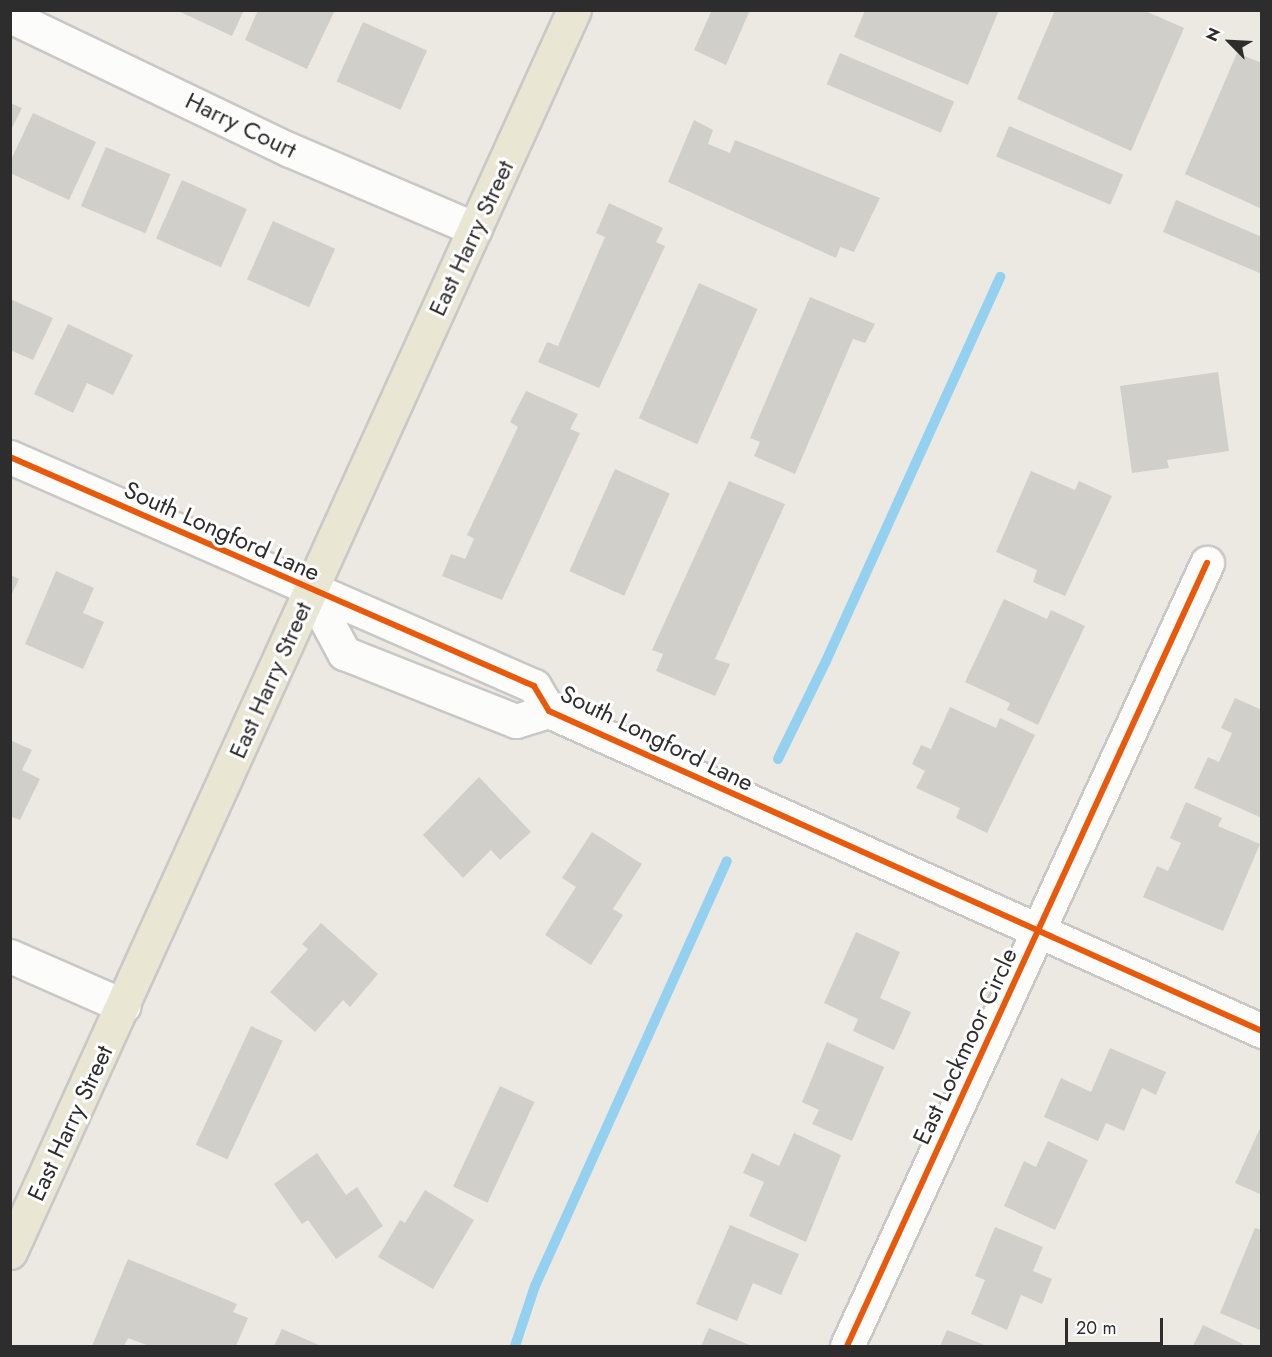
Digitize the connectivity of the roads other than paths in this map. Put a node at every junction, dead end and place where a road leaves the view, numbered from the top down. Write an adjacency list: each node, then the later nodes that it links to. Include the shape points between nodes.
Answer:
1 (574, 10): 3 (main road, East Harry Street)
2 (10, 16): 3 (street, Harry Court, via 290,150)
3 (475, 230): 6 (main road, East Harry Street)
4 (10, 457): 6 (street, South Longford Lane)
5 (1207, 563): 8 (street, East Lockmoor Circle)
6 (310, 590): 7 (street, South Longford Lane, via 534,686); 7 (street, South Longford Lane, via 344,653 516,721); 10 (main road, East Harry Street)
7 (549, 711): 8 (street, South Longford Lane)
8 (1037, 931): 11 (street, South Longford Lane); 13 (street, East Lockmoor Circle)
9 (10, 956): 10 (street)
10 (124, 1006): 12 (main road, East Harry Street)
11 (1262, 1031)
12 (10, 1252)
13 (847, 1347)

